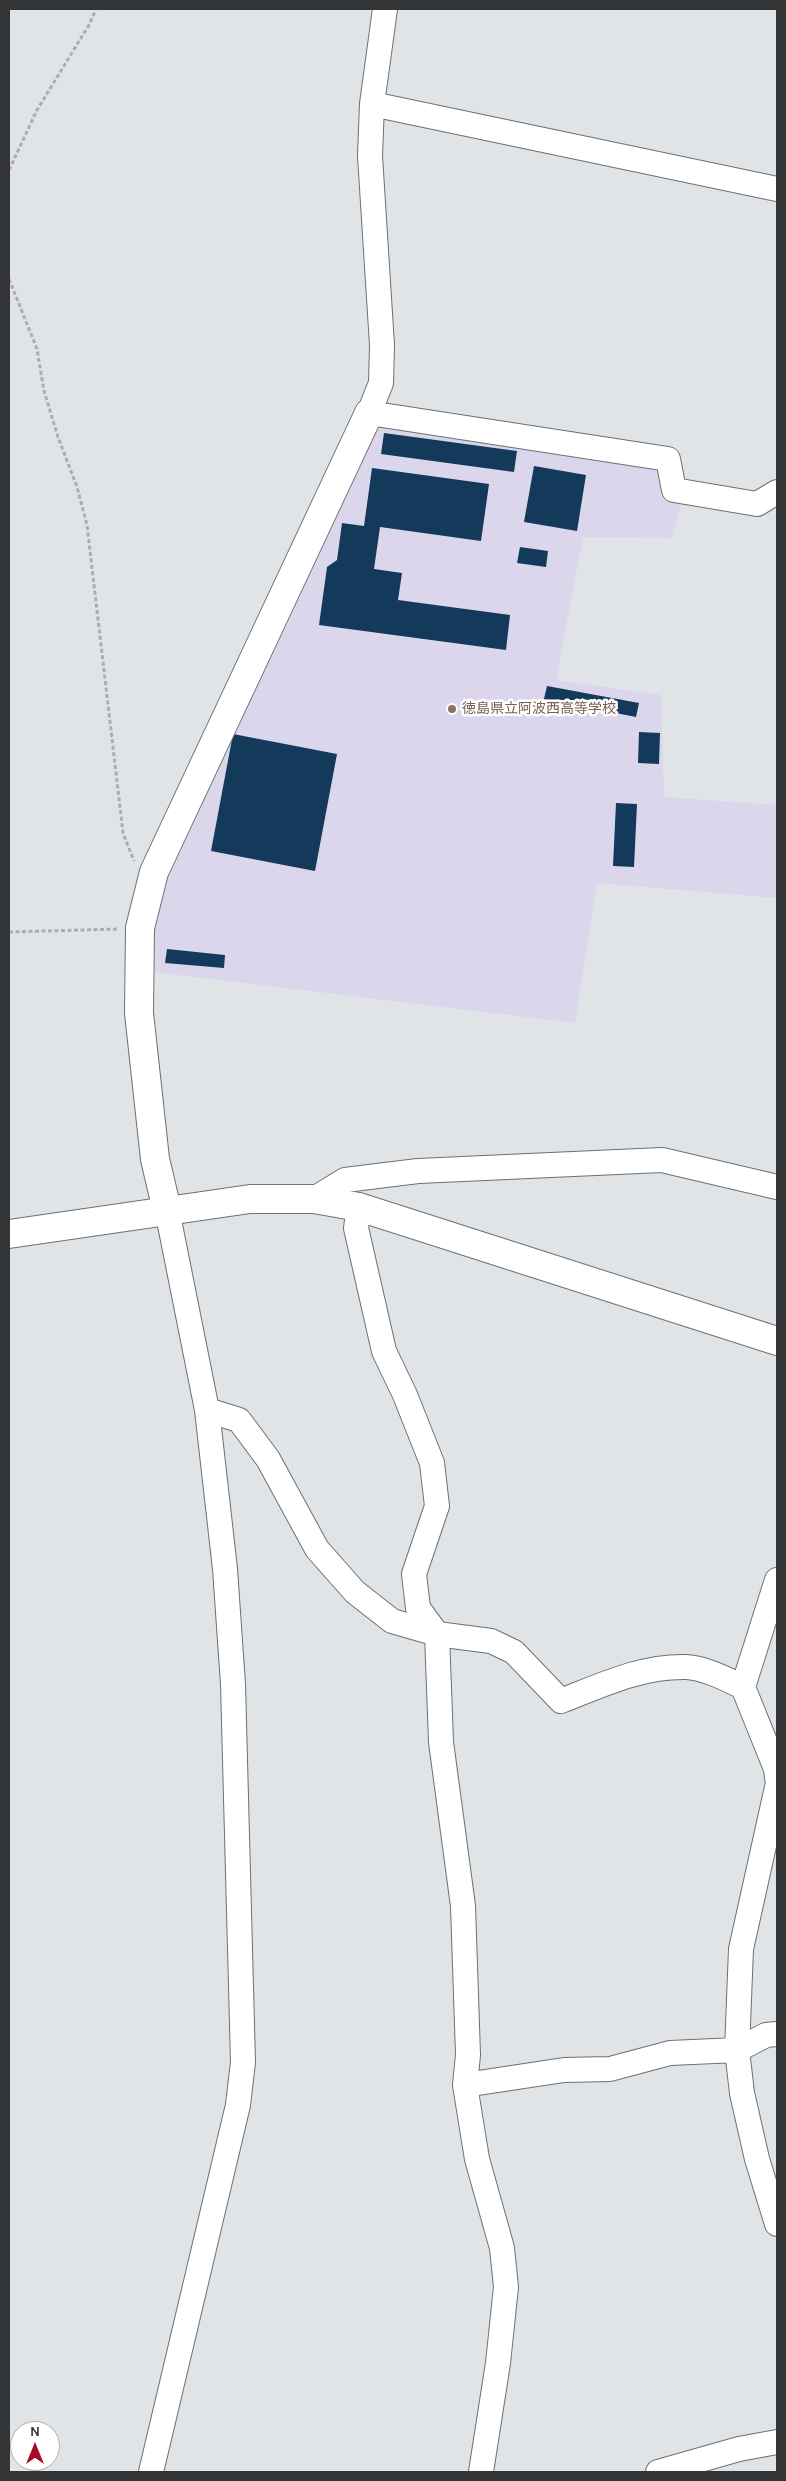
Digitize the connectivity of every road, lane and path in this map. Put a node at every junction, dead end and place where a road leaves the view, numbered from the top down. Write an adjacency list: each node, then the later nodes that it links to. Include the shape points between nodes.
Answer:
1 (96, 9): 4 (path, via 37,110)
2 (385, 9): 3 (street)
3 (372, 104): 5 (street); 7 (street, via 370,156 382,345 381,382)
4 (9, 170)
5 (777, 190)
6 (9, 279): 9 (path, via 37,349 44,391 87,525 123,833 133,861)
7 (369, 413): 8 (street, via 668,459 674,490 757,504); 9 (street)
8 (777, 492)
9 (154, 872): 10 (street)
10 (140, 928): 11 (path); 15 (street, via 138,1013 155,1158)
11 (9, 932)
12 (777, 1187): 13 (street, via 662,1160 409,1172 345,1180)
13 (314, 1199): 14 (street); 15 (street, via 250,1199)
14 (359, 1208): 17 (street); 20 (street, via 356,1228 384,1351 432,1463 437,1506 414,1574 418,1608)
15 (167, 1210): 16 (street); 18 (street)
16 (9, 1234)
17 (777, 1341)
18 (207, 1410): 20 (street, via 239,1420 268,1459 317,1549 355,1592 392,1621); 29 (street, via 225,1569 233,1684 243,2062 238,2105)
19 (777, 1580): 21 (street)
20 (437, 1634): 21 (street, via 491,1641 514,1652 561,1701 634,1672 687,1667); 26 (street, via 441,1742 463,1906 468,2055)
21 (743, 1687): 22 (street)
22 (777, 1778)
23 (777, 1787): 25 (street, via 741,1949)
24 (777, 2034): 25 (street, via 766,2035)
25 (738, 2050): 26 (street, via 670,2053 610,2069 564,2070); 27 (street, via 742,2092)
26 (465, 2085): 30 (street, via 477,2159 502,2248 506,2287)
27 (777, 2224)
28 (777, 2442): 31 (street, via 739,2449)
29 (151, 2472)
30 (481, 2472)
31 (658, 2472)

